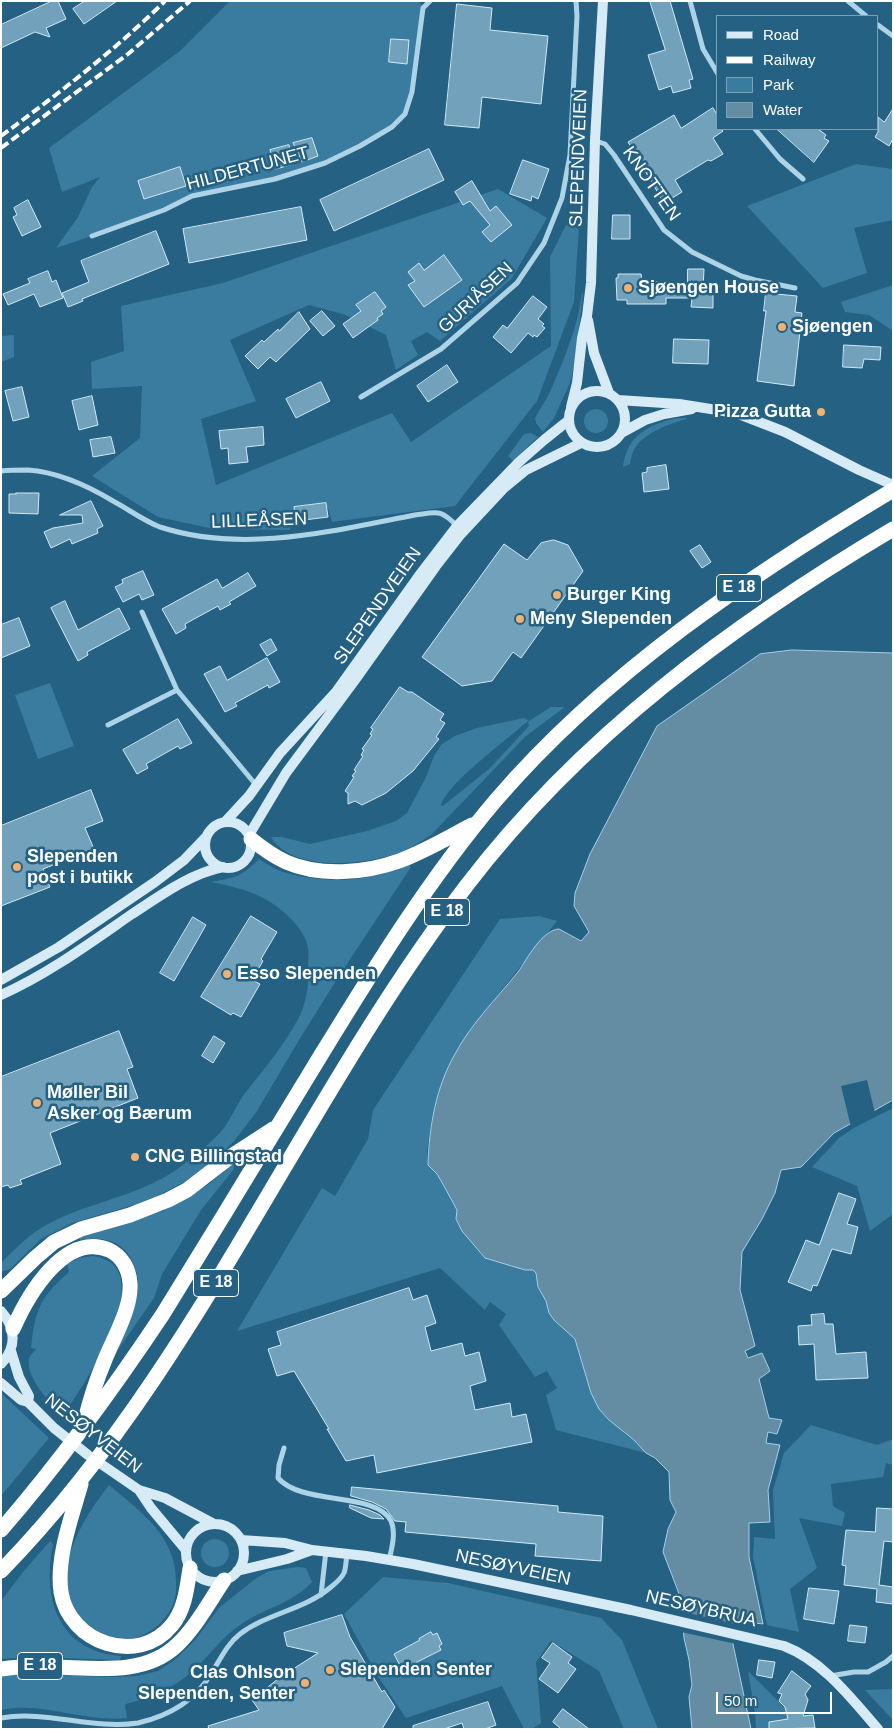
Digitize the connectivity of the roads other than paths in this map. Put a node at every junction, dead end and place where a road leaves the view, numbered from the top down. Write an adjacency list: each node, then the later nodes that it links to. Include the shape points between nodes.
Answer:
1 (430, 1): 13 (street, HILDERTUNET, via 424,8 412,92 405,114 392,127 325,162 275,179 192,196 164,210)
2 (576, 1): 17 (street, GURIÅSEN, via 570,155 562,198 544,243 517,283 441,349)
3 (603, 1): 11 (main road, SLEPENDVEIEN)
4 (690, 1): 9 (street, via 703,49)
5 (848, 1): 6 (street)
6 (865, 15)
7 (879, 26): 8 (street)
8 (893, 36)
9 (716, 71)
10 (756, 130): 12 (street, via 780,159)
11 (595, 140): 14 (street, KNOTTEN, via 605,144 614,155 664,230 692,252 741,276); 15 (main road, SLEPENDVEIEN)
12 (803, 179)
13 (92, 236)
14 (795, 288)
15 (587, 316): 16 (main road, SLEPENDVEIEN, via 594,352); 19 (main road, SLEPENDVEIEN)
16 (609, 393): 18 (main road); 19 (main road, via 597,390 586,393)
17 (361, 397)
18 (618, 400): 20 (main road); 22 (main road, via 626,414)
19 (571, 408): 21 (main road)
20 (698, 408): 22 (main road, via 645,420); 25 (main road, via 736,413 760,421)
21 (569, 420): 23 (main road, via 572,433); 27 (main road, SLEPENDVEIEN, via 519,462)
22 (623, 432): 23 (main road, via 608,446 597,448)
23 (581, 443): 27 (main road, SLEPENDVEIEN, via 526,470)
24 (1, 470): 27 (street, LILLEÅSEN, via 29,470 70,480 99,492 157,526 192,536 232,540 292,537 435,513 446,515)
25 (893, 485)
26 (893, 490): 34 (highway, E 18, via 804,544 677,633 596,700 534,759)
27 (460, 529): 32 (main road, SLEPENDVEIEN, via 421,573 347,678 280,753); 36 (main road, SLEPENDVEIEN, via 356,680 286,773)
28 (893, 529): 50 (highway, E 18, via 752,618 668,681 550,790 474,876 353,1055 150,1386)
29 (142, 612): 30 (street)
30 (176, 690): 31 (street); 32 (street)
31 (108, 725)
32 (257, 786): 33 (main road, SLEPENDVEIEN)
33 (225, 822): 35 (main road, via 211,829); 36 (main road, via 237,823)
34 (478, 823): 36 (highway, E 18, via 401,860 357,870 319,870 299,866 274,856); 40 (highway, E 18, via 419,900)
35 (207, 836): 37 (main road, via 206,852 210,859); 38 (main road, via 184,860 155,882 59,947)
36 (250, 837): 37 (main road, via 251,847 245,861 231,868)
37 (223, 867): 39 (main road, via 194,877 167,892 59,963)
38 (1, 980)
39 (1, 995)
40 (278, 1126): 41 (highway, E 18, via 168,1200 130,1216 81,1229 54,1242); 48 (highway, E 18, via 163,1314)
41 (1, 1291)
42 (1, 1311): 43 (main road)
43 (13, 1329): 44 (main road); 48 (highway, E 18, via 39,1282 67,1255 96,1247 121,1258 129,1274 130,1294)
44 (11, 1351): 45 (main road); 47 (main road, NESØYVEIEN, via 29,1396)
45 (1, 1364)
46 (1, 1383): 47 (main road, NESØYVEIEN)
47 (28, 1402): 51 (main road, NESØYVEIEN, via 54,1428)
48 (82, 1430): 53 (highway, E 18)
49 (284, 1448): 59 (street, via 278,1478 284,1485 303,1493 354,1501 384,1513 393,1528)
50 (83, 1477): 60 (highway, E 18, via 64,1548 60,1578 64,1605 78,1627 100,1642 114,1646 150,1641 163,1634 179,1614); 61 (highway, E 18)
51 (139, 1490): 52 (main road, NESØYVEIEN, via 165,1498); 55 (main road, NESØYVEIEN)
52 (214, 1524): 54 (main road, via 230,1528); 55 (main road, via 199,1528)
53 (1, 1530)
54 (241, 1540): 56 (main road, NESØYVEIEN, via 285,1543); 62 (main road, via 244,1556)
55 (186, 1550): 60 (main road)
56 (312, 1550): 57 (main road, NESØYVEIEN); 62 (main road, NESØYVEIEN)
57 (326, 1550): 58 (main road, NESØYVEIEN); 64 (street)
58 (347, 1553): 59 (main road, NESØYVEIEN); 64 (street, via 340,1580)
59 (389, 1560): 65 (main road, NESØYVEIEN)
60 (190, 1568): 63 (main road, via 209,1581)
61 (1, 1571)
62 (237, 1571): 63 (main road)
63 (224, 1580): 67 (highway, E 18, via 184,1637 158,1658 115,1668 33,1666)
64 (321, 1595): 69 (street, via 239,1635 197,1693 173,1711 154,1719 110,1726 38,1716)
65 (630, 1610): 68 (main road, NESØYBRUA, via 784,1646 801,1653)
66 (893, 1656): 68 (street, via 868,1672)
67 (1, 1669)
68 (829, 1676): 70 (main road, NESØYBRUA)
69 (1, 1718)
70 (878, 1729)

